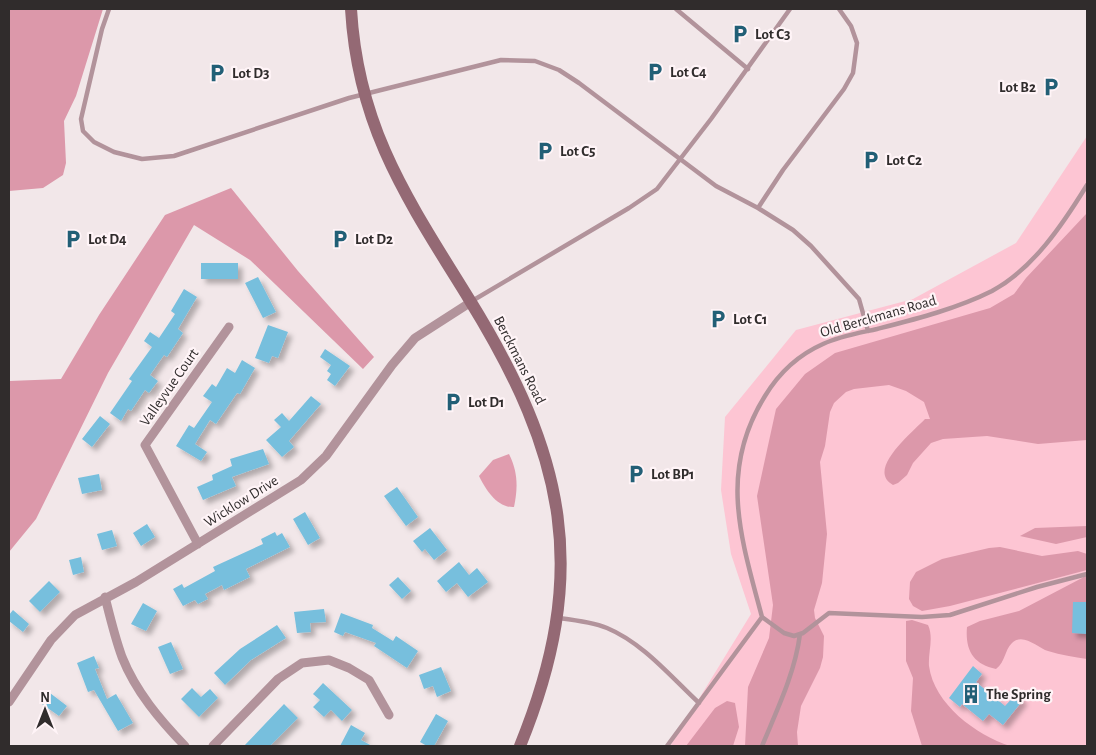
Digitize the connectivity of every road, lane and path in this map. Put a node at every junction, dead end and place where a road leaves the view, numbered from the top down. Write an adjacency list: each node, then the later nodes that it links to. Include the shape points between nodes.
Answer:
1 (109, 9): 7 (lane, via 81,119 83,132 114,152 142,159 174,156)
2 (351, 9): 7 (main road, Berckmans Road, via 354,44)
3 (676, 9): 6 (lane)
4 (790, 9): 6 (lane)
5 (839, 9): 10 (lane, via 851,26 857,43 853,73)
6 (748, 69): 8 (lane)
7 (365, 95): 8 (lane, via 501,60 535,61 580,83); 11 (main road, Berckmans Road, via 376,133 394,173)
8 (681, 160): 10 (lane, via 716,186); 11 (lane, via 657,190)
9 (1087, 186): 13 (lane, Old Berckmans Road, via 1060,225 1012,278 955,306)
10 (758, 208): 13 (lane, via 793,230 830,265 859,300)
11 (471, 302): 14 (street, Wicklow Drive, via 415,338 326,456 301,480); 18 (main road, Berckmans Road, via 513,376 544,448 558,508 561,544)
12 (229, 327): 14 (street, Valleyvue Court, via 145,444)
13 (868, 331): 17 (lane, Old Berckmans Road, via 823,344 784,370 756,411 745,435 736,491 741,537)
14 (198, 544): 16 (street, Wicklow Drive)
15 (1087, 574): 19 (lane, via 950,615 829,613)
16 (105, 597): 20 (street, Wicklow Drive, via 76,615 51,640); 23 (street, via 122,658 140,692)
17 (762, 617): 19 (lane, via 784,633); 21 (lane)
18 (558, 618): 21 (lane, via 597,624 620,634); 25 (main road, Berckmans Road, via 552,653)
19 (800, 634): 27 (lane, via 788,682)
20 (9, 702)
21 (699, 703): 26 (lane)
22 (388, 714): 24 (street, via 370,680 329,660 302,663 278,679)
23 (185, 746)
24 (212, 746)
25 (520, 746)
26 (667, 746)
27 (762, 746)

